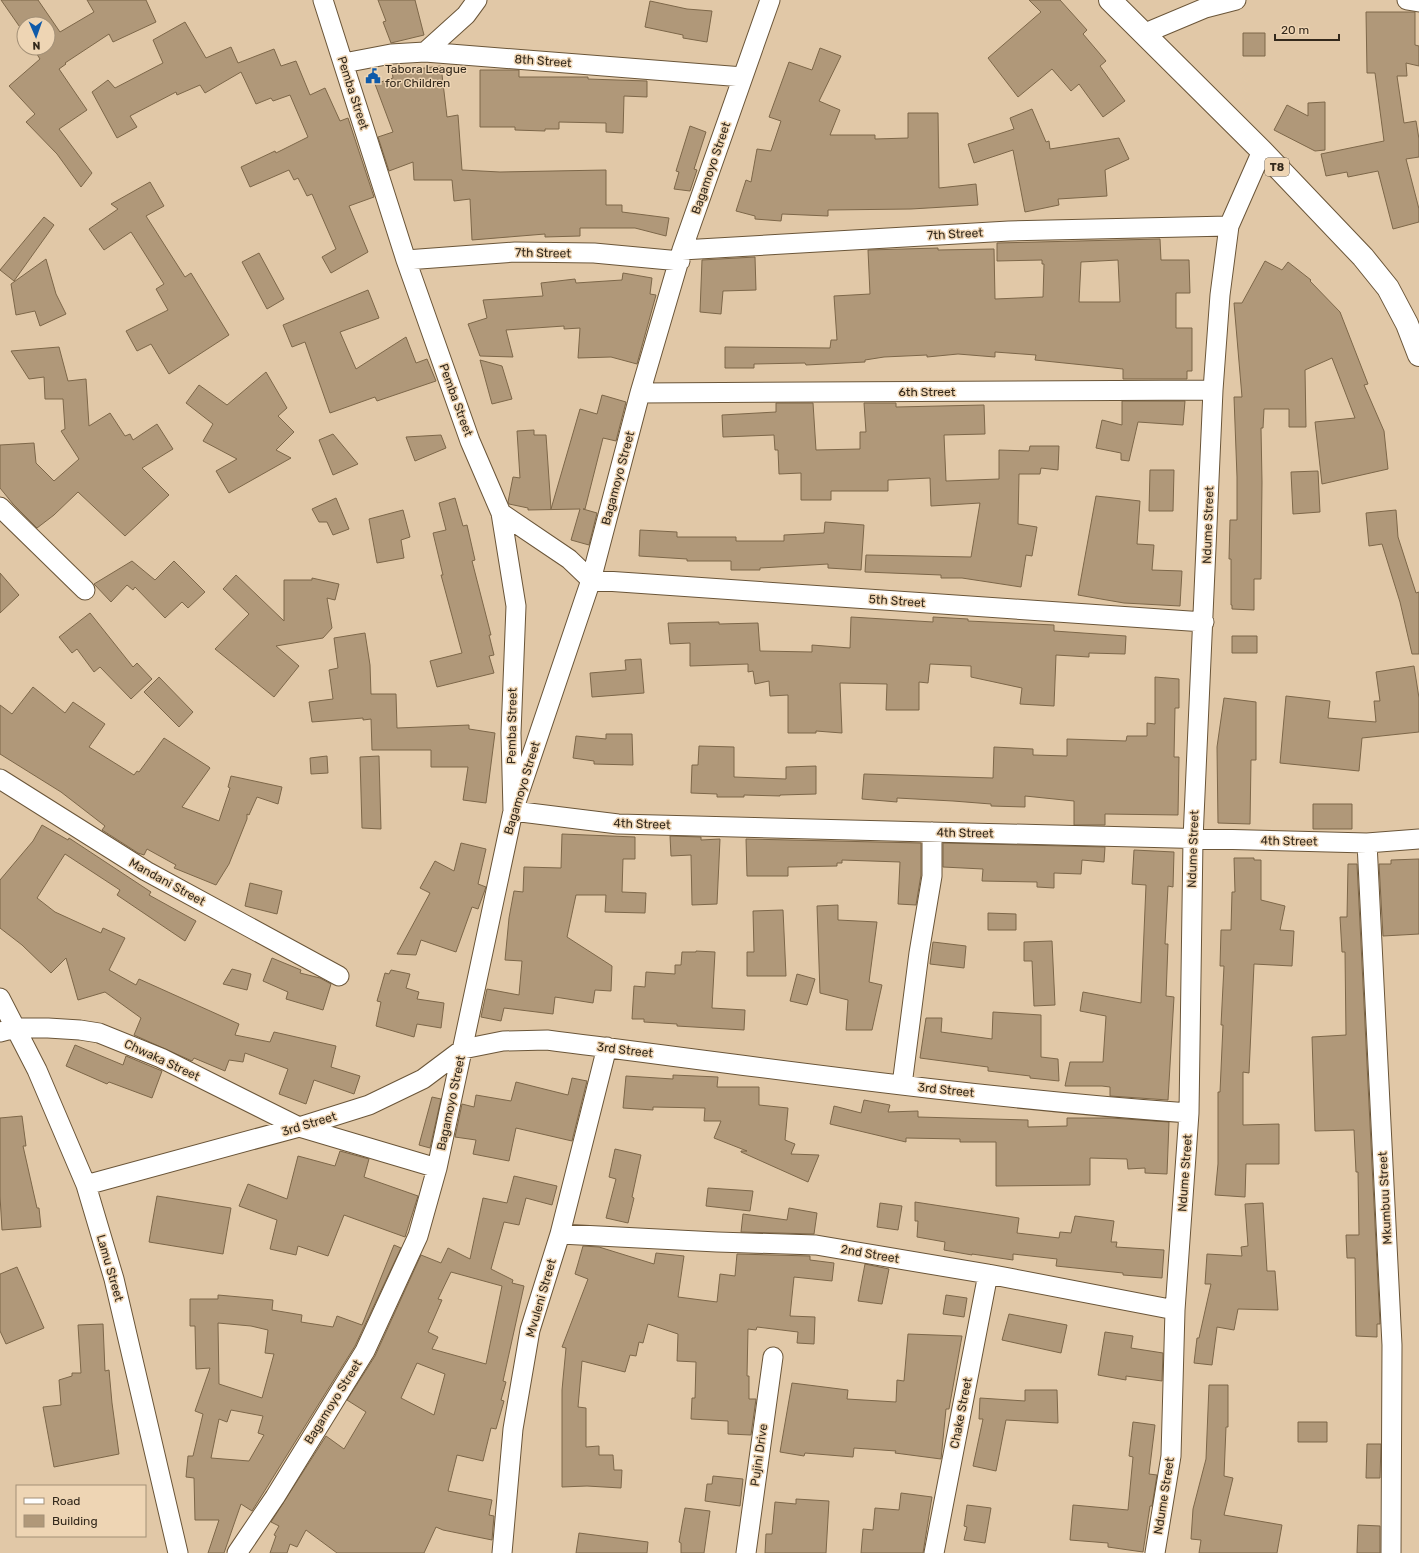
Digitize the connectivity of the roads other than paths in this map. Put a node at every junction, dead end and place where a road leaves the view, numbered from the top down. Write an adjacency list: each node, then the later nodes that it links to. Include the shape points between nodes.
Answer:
1 (323, 0): 10 (street, Pemba Street)
2 (477, 0): 9 (street, via 466,15)
3 (770, 0): 11 (street, Bagamoyo Street)
4 (1110, 0): 8 (highway, T8)
5 (1236, 0): 8 (street, via 1205,8)
6 (1407, 0): 7 (street)
7 (1419, 2)
8 (1143, 34): 12 (highway, T8)
9 (425, 52): 10 (street, 8th Street, via 390,54); 11 (street, 8th Street)
10 (344, 63): 15 (street, Pemba Street)
11 (743, 77): 14 (street, Bagamoyo Street)
12 (1262, 151): 13 (street, Ndume Street); 16 (highway, T8, via 1363,257 1388,288)
13 (1229, 226): 14 (street, 7th Street, via 1009,231); 17 (street, Ndume Street, via 1220,295)
14 (681, 256): 15 (street, 7th Street, via 515,252); 18 (street, Bagamoyo Street)
15 (406, 260): 20 (street, Pemba Street, via 470,441)
16 (1419, 354)
17 (1213, 390): 18 (street, 6th Street); 23 (street, Ndume Street)
18 (640, 393): 21 (street, Bagamoyo Street)
19 (0, 507): 22 (street)
20 (501, 513): 21 (street, via 569,558); 25 (street, Pemba Street, via 516,606 511,733)
21 (591, 580): 23 (street, 5th Street); 25 (street, Bagamoyo Street)
22 (85, 590)
23 (1204, 622): 27 (street, Ndume Street)
24 (0, 779): 30 (street, Mandani Street, via 146,871)
25 (513, 811): 26 (street, 4th Street, via 618,824); 34 (street, Bagamoyo Street)
26 (932, 832): 27 (street, 4th Street); 35 (street, via 932,876)
27 (1193, 839): 29 (street, 4th Street); 36 (street, Ndume Street)
28 (1419, 839): 29 (street, 4th Street)
29 (1368, 843): 50 (street, Mkumbuu Street, via 1392,1345)
30 (339, 976)
31 (0, 998): 32 (street, Lamu Street)
32 (7, 1030): 37 (street, Chwaka Street, via 80,1030 112,1037 200,1077); 39 (street, Lamu Street, via 37,1070)
33 (607, 1048): 34 (street, 3rd Street, via 547,1040 503,1040); 35 (street, 3rd Street); 40 (street, Mvuleni Street)
34 (463, 1049): 37 (street, 3rd Street, via 423,1078 369,1105); 38 (street, Bagamoyo Street)
35 (902, 1085): 36 (street, 3rd Street, via 1080,1106)
36 (1189, 1113): 42 (street, Ndume Street)
37 (299, 1127): 38 (street, Chwaka Street); 39 (street, 3rd Street)
38 (437, 1168): 45 (street, Bagamoyo Street, via 418,1236 365,1350 275,1497)
39 (86, 1185): 44 (street, Lamu Street, via 114,1279)
40 (560, 1234): 41 (street, 2nd Street, via 816,1245); 46 (street, Mvuleni Street, via 530,1330 513,1430)
41 (988, 1274): 42 (street, 2nd Street); 48 (street, Chake Street)
42 (1175, 1310): 49 (street, Ndume Street, via 1171,1456)
43 (773, 1357): 47 (street, Pujini Drive)
44 (178, 1553)
45 (237, 1553)
46 (502, 1553)
47 (746, 1553)
48 (934, 1553)
49 (1155, 1553)
50 (1391, 1553)

